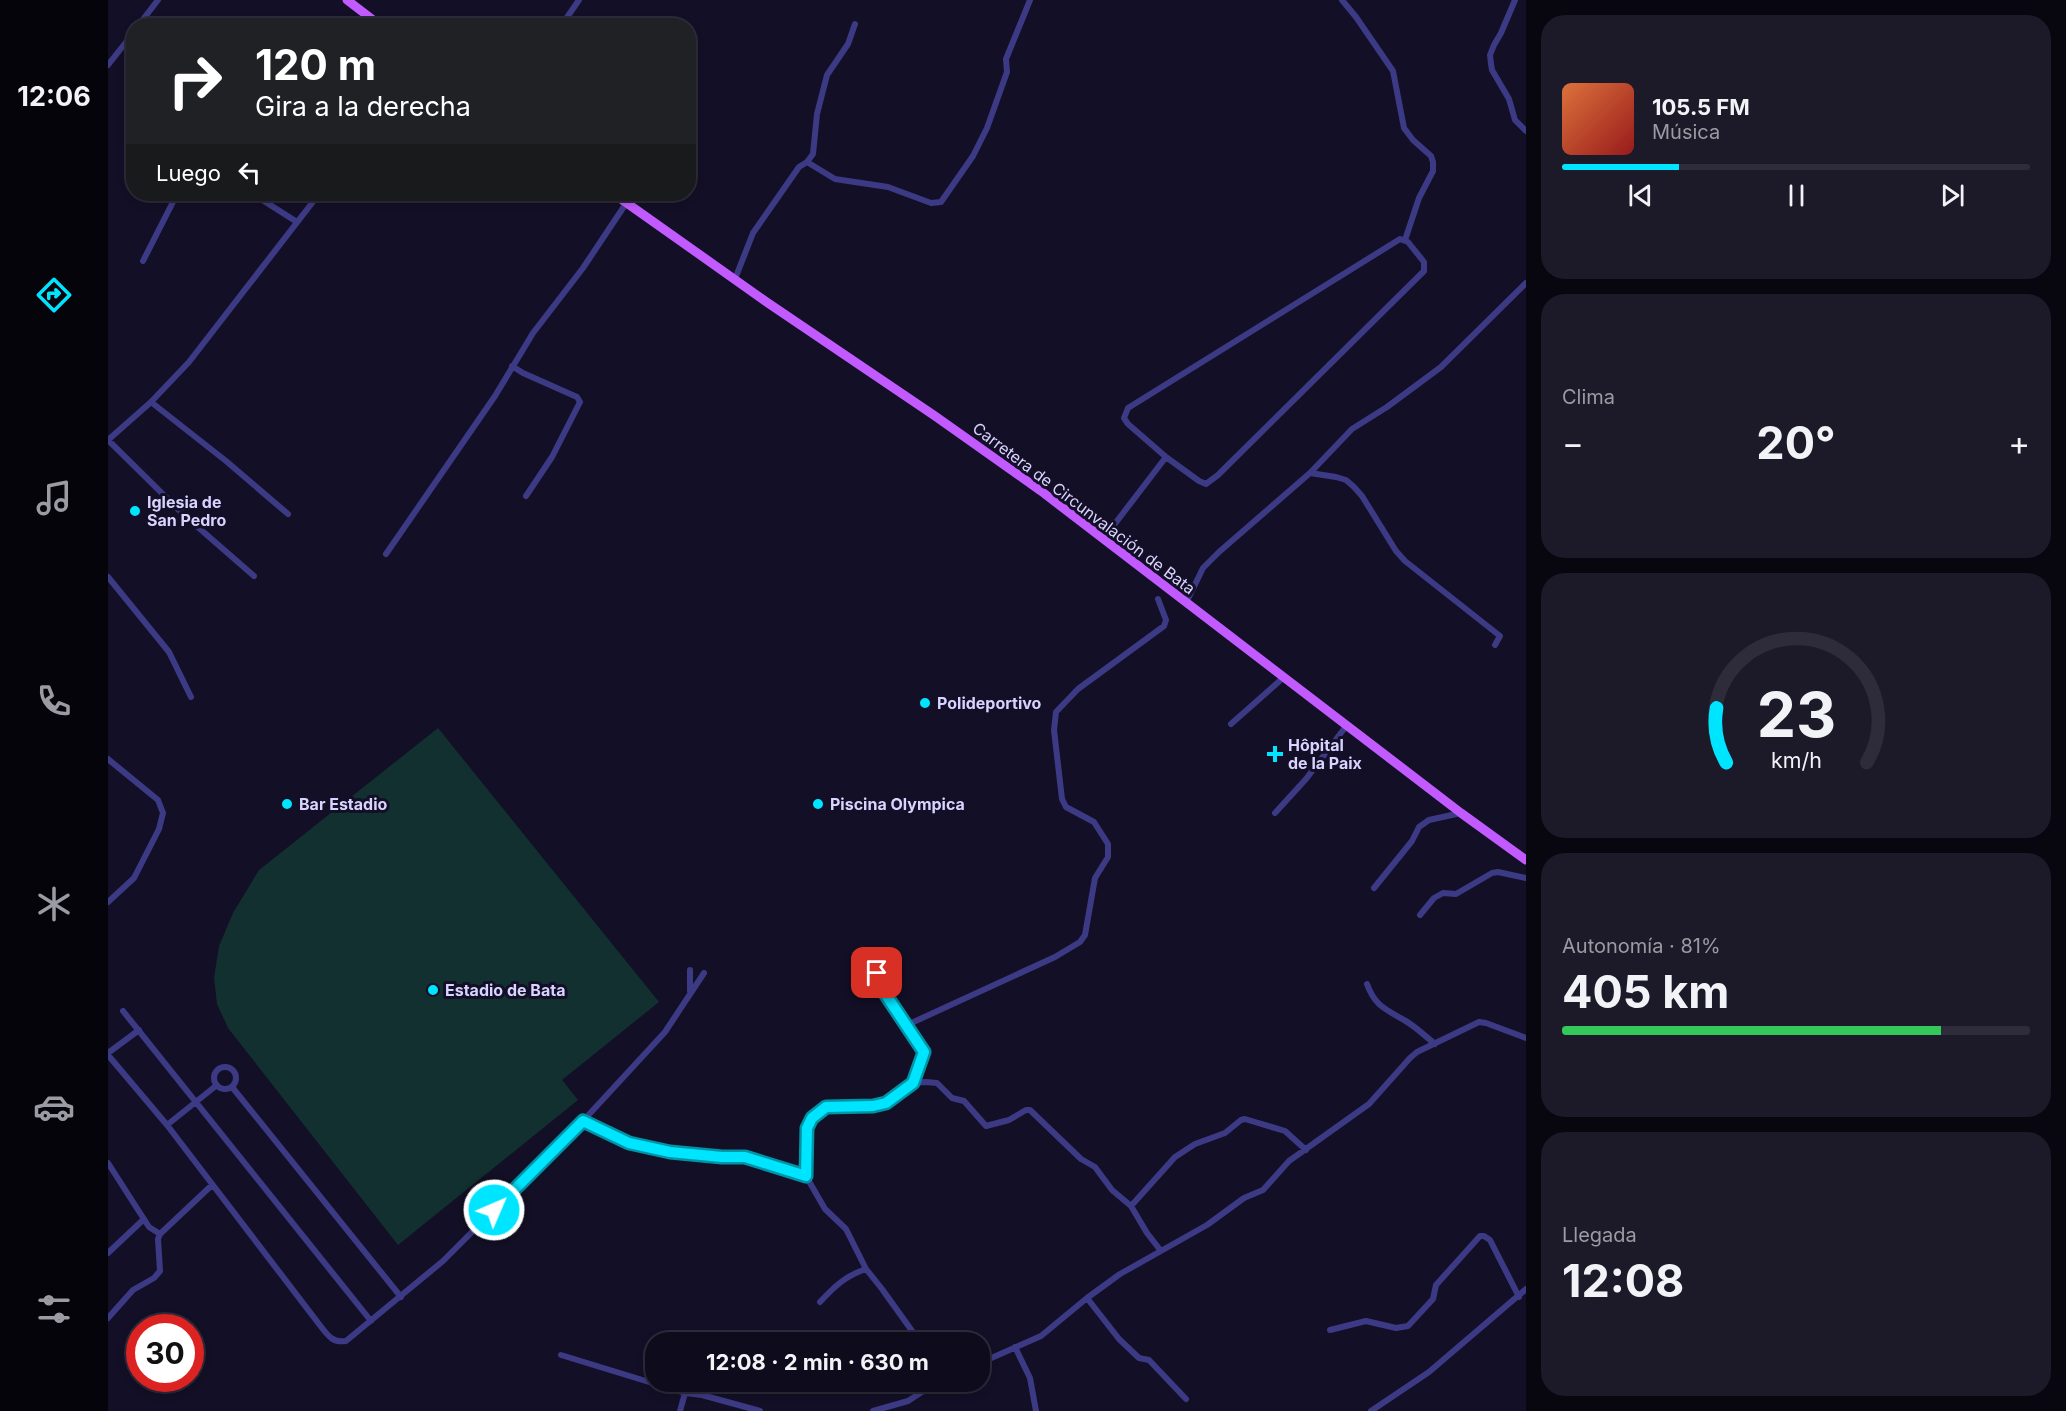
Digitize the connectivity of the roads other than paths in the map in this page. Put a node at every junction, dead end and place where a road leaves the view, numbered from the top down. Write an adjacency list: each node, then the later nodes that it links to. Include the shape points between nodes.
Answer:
1 (158, 0): 7 (street)
2 (347, 0): 8 (main road)
3 (579, 0): 9 (street)
4 (1030, 0): 14 (street, via 1006,59 1007,72 987,128 973,156 940,202 931,203 888,187 835,179)
5 (1342, 0): 20 (street, via 1393,71 1402,124 1433,162 1433,171)
6 (1515, 0): 13 (street, via 1490,55 1492,70 1509,99 1515,120)
7 (144, 18)
8 (371, 18)
9 (567, 18)
10 (855, 24): 14 (street, via 849,44 827,75 817,114 813,154)
11 (126, 42): 12 (street)
12 (108, 64)
13 (1526, 130)
14 (807, 162): 22 (street, via 799,167 753,233)
15 (173, 201): 21 (street)
16 (264, 201): 19 (street)
17 (314, 201): 19 (street)
18 (627, 202): 22 (main road, Carretera de Circunvalación de Bata); 24 (street)
19 (297, 222): 25 (street, via 189,362)
20 (1405, 240): 27 (street, via 1424,262 1424,271 1218,475 1206,484); 27 (street, via 1396,241 1128,408 1124,418 1128,424)
21 (143, 261)
22 (735, 279): 31 (main road, Carretera de Circunvalación de Bata)
23 (1526, 283): 28 (street, via 1441,367 1352,429)
24 (512, 366): 29 (street, via 577,397 580,402 552,457); 32 (street)
25 (151, 402): 26 (street); 30 (street)
26 (108, 440): 33 (street, via 184,515)
27 (1166, 458): 31 (street)
28 (1310, 473): 36 (street, via 1203,568); 37 (street, via 1346,480 1354,487 1396,551 1418,573 1500,636)
29 (526, 496)
30 (288, 514)
31 (1104, 538): 36 (main road, Carretera de Circunvalación de Bata)
32 (386, 554)
33 (254, 576)
34 (108, 577): 39 (street, via 169,652)
35 (1158, 599): 56 (street, via 1166,620 1164,626 1078,688 1056,712 1054,730 1062,799 1066,807 1094,822 1109,850 1095,878 1085,935 1055,957)
36 (1186, 603): 38 (main road, Carretera de Circunvalación de Bata)
37 (1495, 645)
38 (1284, 677): 40 (street); 41 (main road, Carretera de Circunvalación de Bata)
39 (191, 697)
40 (1231, 724)
41 (1347, 725): 43 (street); 44 (main road, Carretera de Circunvalación de Bata)
42 (108, 759): 48 (street, via 158,800 163,813 134,878)
43 (1275, 813)
44 (1461, 813): 45 (main road, Carretera de Circunvalación de Bata); 47 (street, via 1419,826 1412,841)
45 (1526, 860)
46 (1526, 878): 49 (street, via 1492,873 1456,894 1443,893 1434,898)
47 (1374, 888)
48 (108, 902)
49 (1420, 915)
50 (894, 959): 56 (street, via 876,978)
51 (690, 970): 54 (street)
52 (704, 974): 54 (street)
53 (1367, 984): 59 (street, via 1371,996 1385,1011)
54 (690, 992): 65 (street, via 665,1032)
55 (123, 1011): 57 (street)
56 (907, 1025): 61 (street, via 924,1052)
57 (139, 1030): 60 (street); 64 (street)
58 (1526, 1038): 59 (street, via 1479,1023)
59 (1435, 1044): 67 (street, via 1410,1058 1369,1104)
60 (108, 1054): 66 (street)
61 (913, 1083): 69 (street, via 879,1105 826,1107 818,1112 807,1128); 71 (street, via 937,1083 952,1098 964,1101 986,1126 1030,1110 1095,1167 1112,1190)
62 (217, 1085): 63 (street, via 222,1089); 63 (street, via 214,1075 225,1066 236,1074); 64 (street)
63 (232, 1087): 78 (street)
64 (197, 1102): 66 (street); 83 (street)
65 (583, 1121): 69 (street, via 629,1143 670,1152 745,1157); 78 (street, via 452,1252)
66 (166, 1125): 70 (street)
67 (1306, 1150): 71 (street, via 1285,1131 1241,1120 1225,1133 1195,1144 1175,1158); 74 (street, via 1289,1161 1263,1190)
68 (108, 1163): 72 (street)
69 (806, 1176): 76 (street, via 825,1209 846,1228)
70 (212, 1185): 73 (street); 83 (street, via 331,1339 346,1341)
71 (1131, 1206): 74 (street)
72 (144, 1219): 73 (street); 75 (street)
73 (160, 1234): 82 (street, via 160,1271 133,1290)
74 (1161, 1251): 80 (street)
75 (108, 1253)
76 (866, 1269): 81 (street, via 849,1275); 85 (street)
77 (1526, 1289): 79 (street)
78 (401, 1297): 83 (street)
79 (1519, 1297): 84 (street, via 1490,1240 1480,1236 1436,1285 1433,1299 1408,1326 1396,1328 1366,1321); 97 (street, via 1429,1372)
80 (1087, 1298): 86 (street, via 1041,1336); 91 (street, via 1119,1339 1139,1358 1156,1366)
81 (820, 1302)
82 (108, 1318)
83 (371, 1321)
84 (1330, 1330)
85 (913, 1332)
86 (1015, 1347): 88 (street); 96 (street, via 1030,1378)
87 (561, 1355): 90 (street)
88 (990, 1358)
89 (922, 1392): 92 (street)
90 (686, 1393): 93 (street); 94 (street)
91 (1186, 1399)
92 (889, 1409): 95 (street)
93 (680, 1411)
94 (760, 1411)
95 (873, 1411)
96 (1036, 1411)
97 (1371, 1411)

